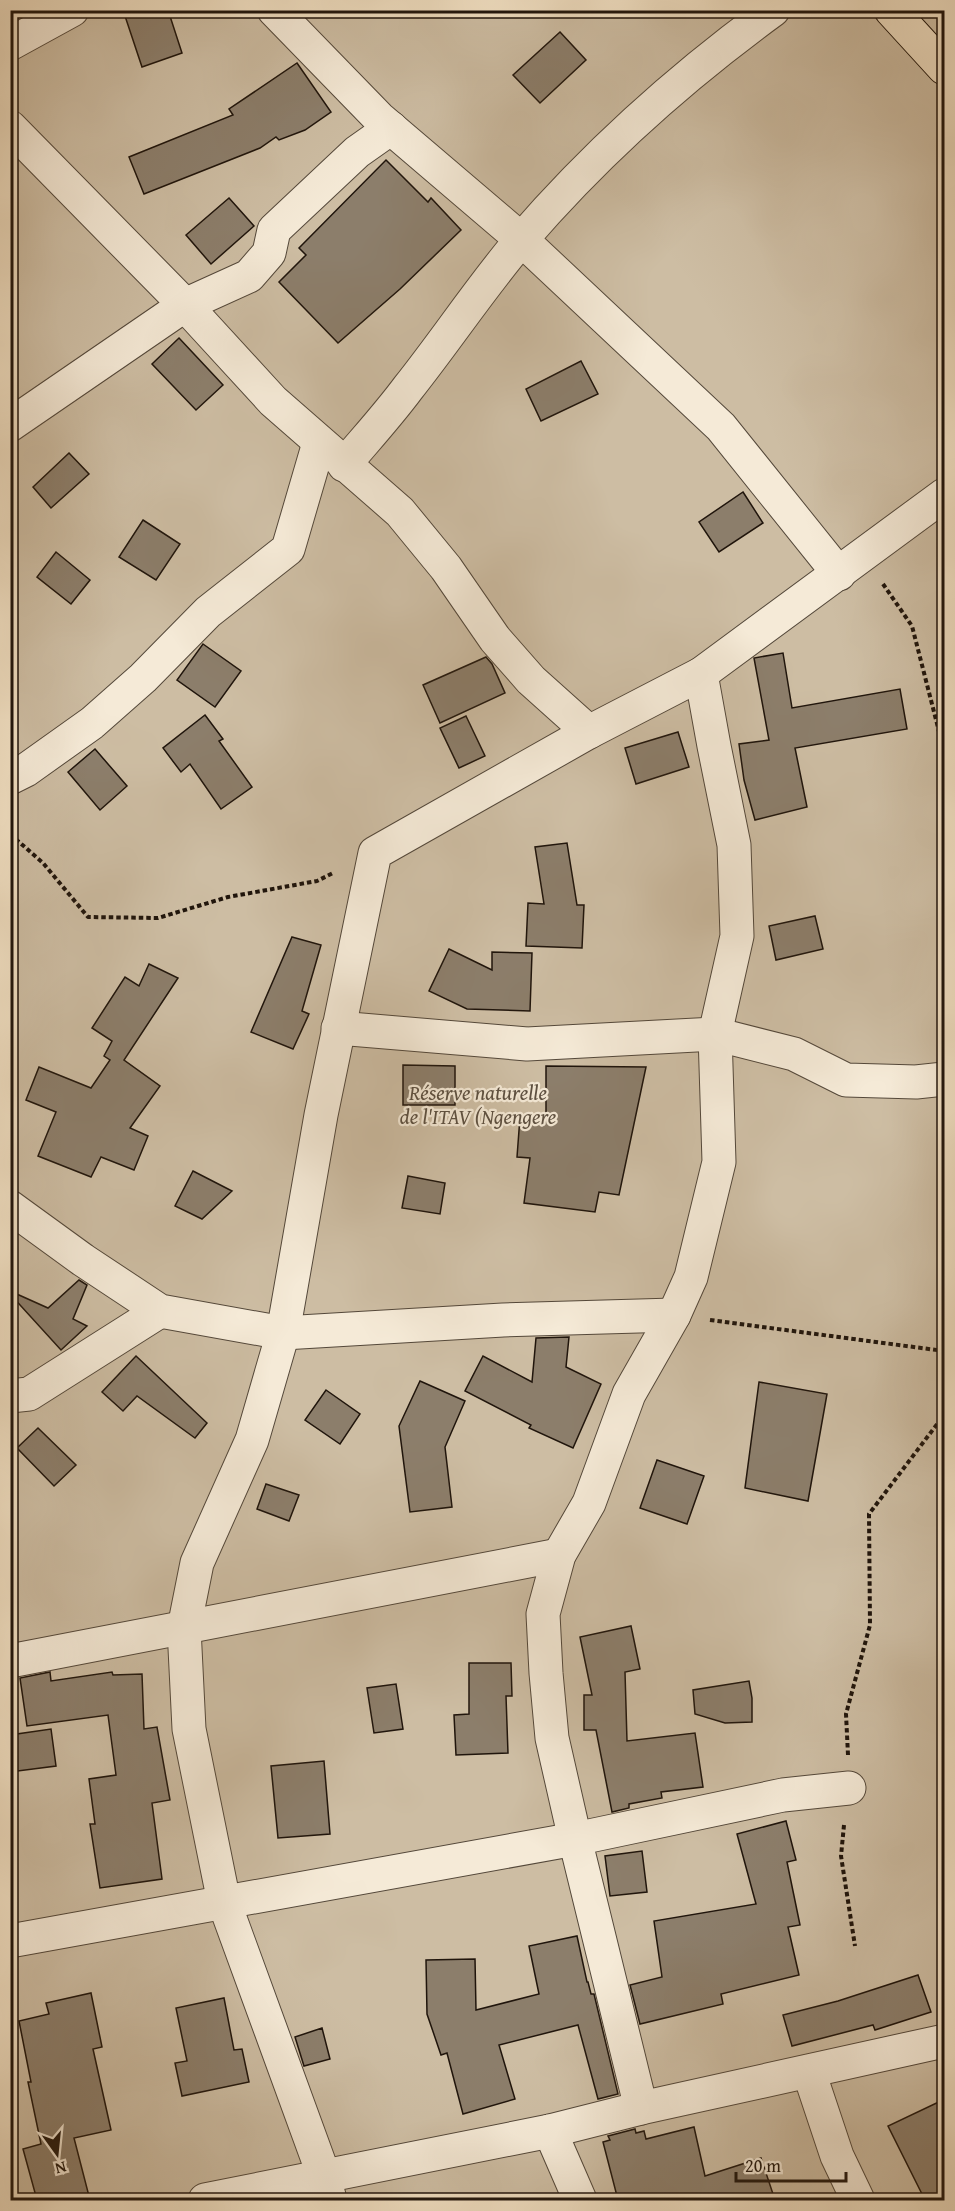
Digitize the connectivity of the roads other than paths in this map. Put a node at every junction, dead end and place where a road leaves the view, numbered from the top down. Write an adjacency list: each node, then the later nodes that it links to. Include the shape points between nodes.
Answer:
1 (72, 10): 5 (street)
2 (274, 10): 8 (street)
3 (773, 10): 9 (street, via 618,137)
4 (902, 14): 6 (main road)
5 (10, 44)
6 (945, 68)
7 (10, 127): 10 (street)
8 (391, 128): 9 (street); 10 (street, via 357,152 274,230 269,253 249,276)
9 (522, 240): 13 (street); 15 (street, via 721,427)
10 (185, 305): 11 (street); 12 (street, via 273,401)
11 (10, 424)
12 (319, 443): 13 (street); 18 (street, via 288,549 208,612 92,723)
13 (344, 465): 17 (street, via 400,512 502,647 531,680)
14 (945, 495): 15 (street)
15 (852, 565): 16 (street)
16 (701, 674): 17 (street); 20 (street, via 735,856 737,936)
17 (590, 732): 19 (street, via 375,853)
18 (10, 778)
19 (338, 1028): 20 (street, via 527,1044); 25 (street)
20 (715, 1034): 21 (street, via 794,1054 846,1080); 24 (street, via 719,1162 691,1276)
21 (945, 1079)
22 (10, 1207): 23 (street)
23 (160, 1311): 25 (street); 26 (street, via 29,1394)
24 (674, 1315): 25 (street); 27 (street, via 629,1394 589,1503)
25 (283, 1333): 28 (street, via 252,1440 198,1563)
26 (10, 1396)
27 (559, 1555): 28 (street); 31 (street, via 543,1614 546,1673 552,1738)
28 (184, 1628): 29 (street); 32 (street, via 189,1729)
29 (10, 1661)
30 (849, 1788): 31 (street, via 783,1795)
31 (575, 1839): 32 (street); 36 (street)
32 (224, 1902): 33 (street); 38 (street)
33 (10, 1941)
34 (945, 2041): 35 (street)
35 (809, 2072): 36 (street); 41 (street, via 837,2156)
36 (641, 2108): 37 (street)
37 (550, 2131): 38 (street); 40 (street)
38 (327, 2188): 39 (street)
39 (205, 2200)
40 (580, 2200)
41 (858, 2200)

